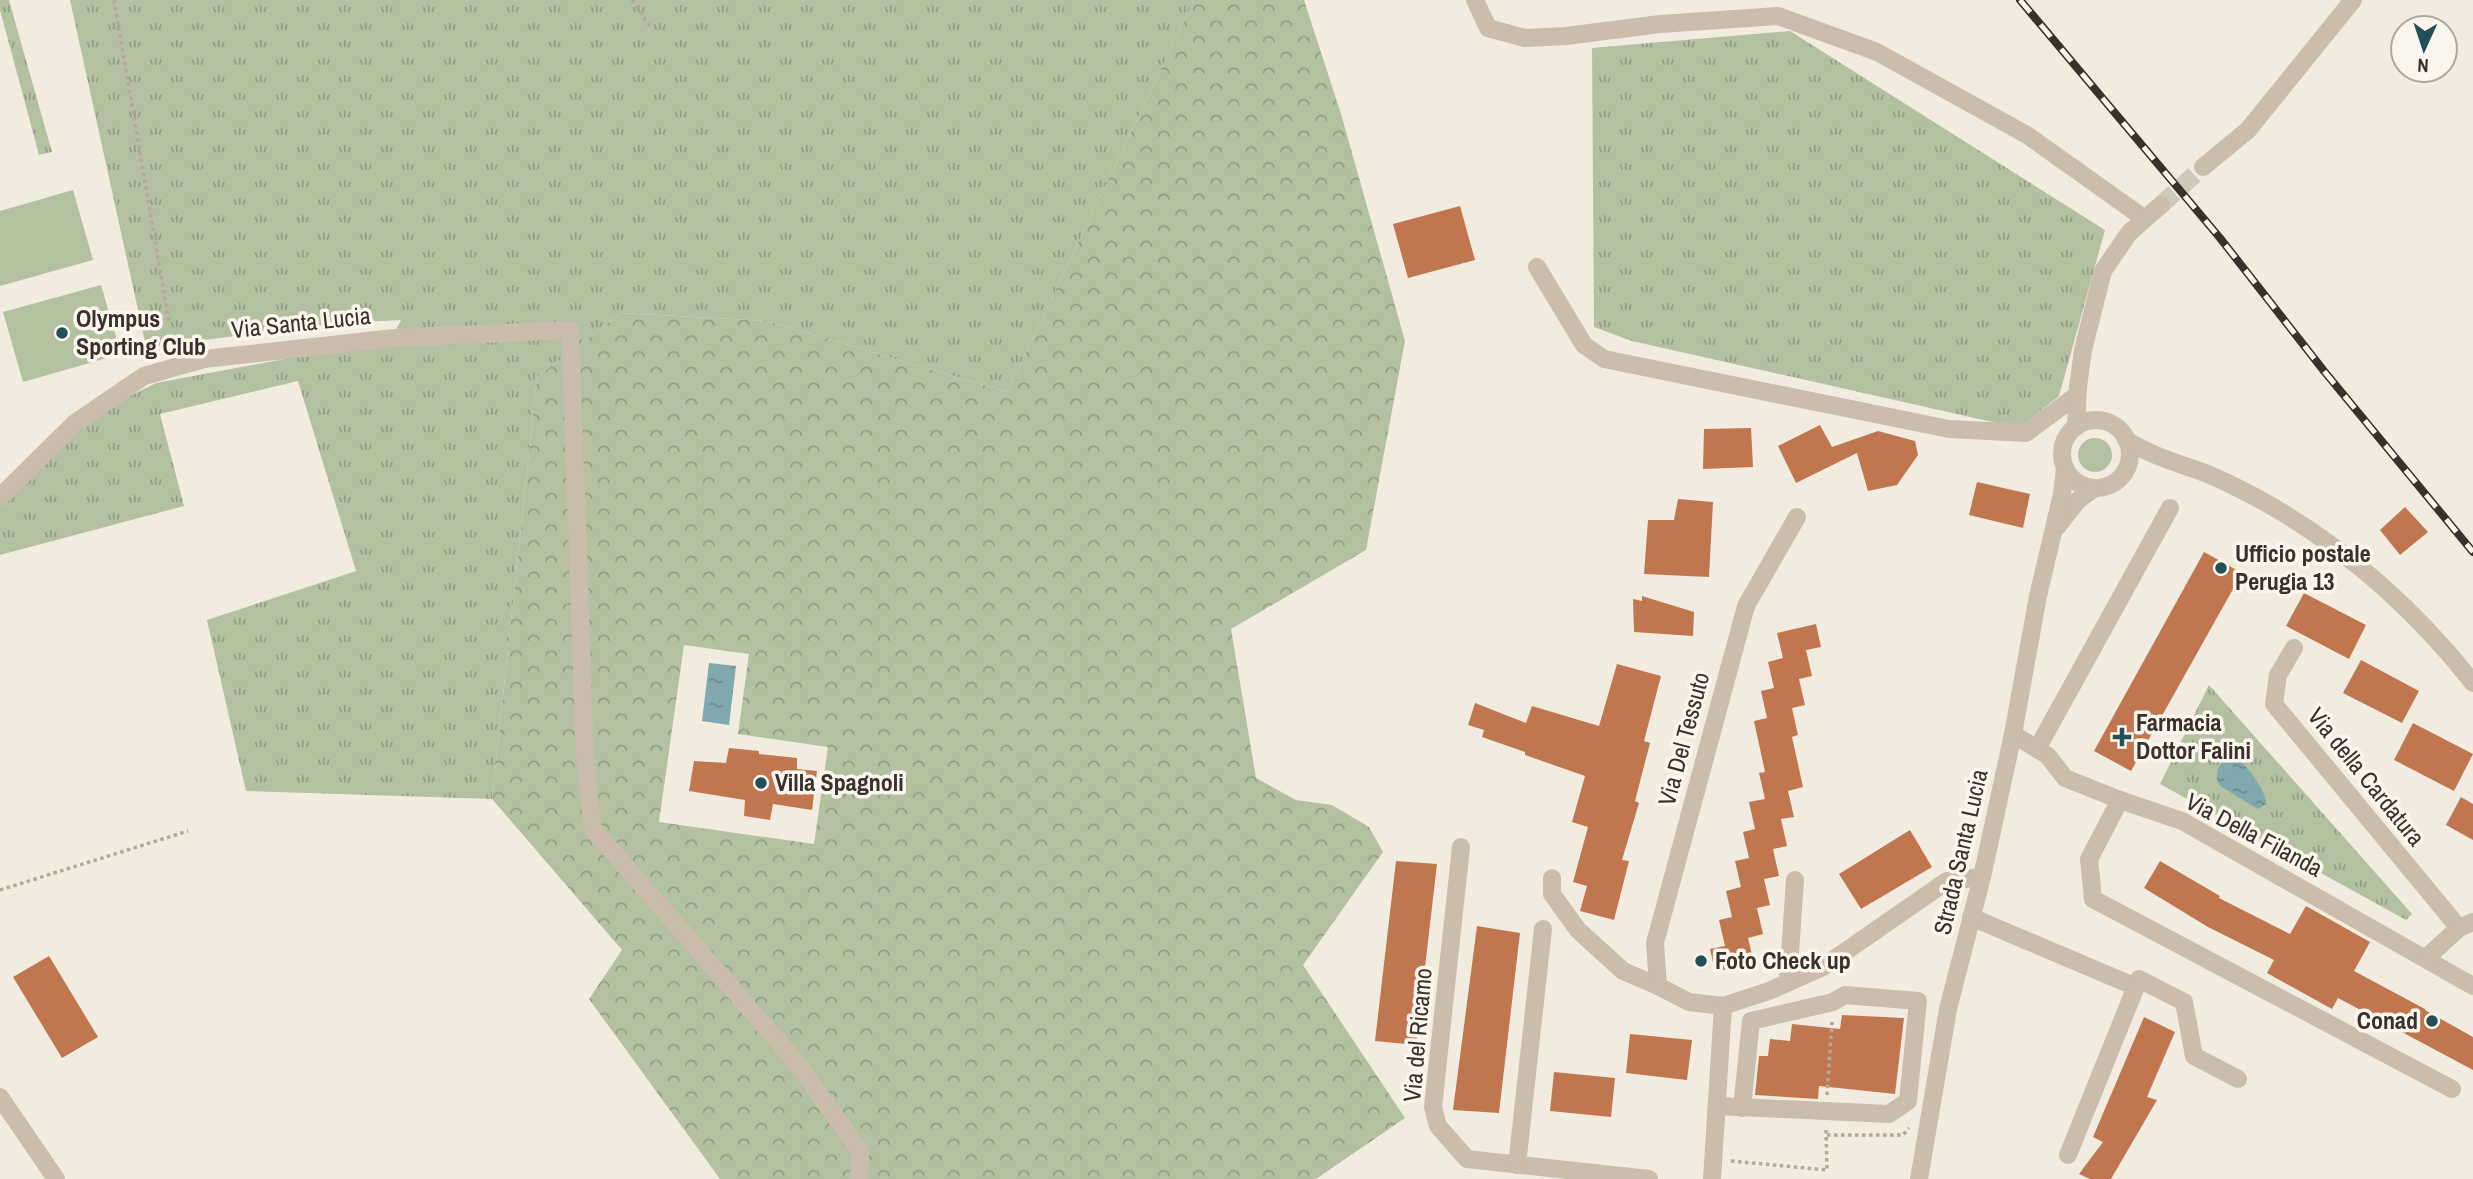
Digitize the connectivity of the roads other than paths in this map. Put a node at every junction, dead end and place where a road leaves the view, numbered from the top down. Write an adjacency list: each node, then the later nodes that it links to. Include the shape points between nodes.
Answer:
1 (1475, 0): 5 (street, via 1488,28 1525,38 1778,16 1889,58 2027,135)
2 (2353, 0): 3 (street, via 2248,130)
3 (2203, 167)
4 (2161, 205): 5 (street)
5 (2145, 219): 7 (street, via 2129,233 2104,271 2083,350)
6 (1537, 267): 7 (street, via 1584,345 1604,359 1949,429 2026,433)
7 (2077, 395): 8 (street)
8 (2076, 426): 9 (street, via 2104,422); 11 (street, via 2064,441)
9 (2126, 440): 10 (street); 12 (street, via 2129,461)
10 (2174, 464): 12 (street); 19 (street, via 2206,473 2258,499 2351,560 2407,608)
11 (2065, 468): 13 (street, via 2077,482); 17 (street, Strada Santa Lucia)
12 (2125, 470): 13 (street, via 2113,484)
13 (2095, 488): 17 (street, Strada Santa Lucia, via 2078,500)
14 (0, 497): 44 (street, Via Santa Lucia, via 75,423 153,373 204,359 367,341 570,330 584,757 593,829 796,1062 860,1151)
15 (2170, 508): 21 (street)
16 (1797, 517): 32 (street, Via Del Tessuto, via 1746,606 1655,943)
17 (2051, 535): 20 (street, Strada Santa Lucia)
18 (2294, 648): 28 (street, Via della Cardatura, via 2278,675 2274,704)
19 (2473, 683)
20 (2013, 734): 21 (street, Via Della Filanda); 24 (street, Strada Santa Lucia)
21 (2037, 749): 22 (street, Via Della Filanda, via 2066,778)
22 (2120, 800): 30 (street, Via Della Filanda, via 2182,821); 37 (street, via 2089,859 2093,899)
23 (1461, 847): 42 (street, Via del Ricamo, via 1433,1107 1438,1126 1467,1159)
24 (1982, 877): 27 (street, Strada Santa Lucia); 31 (street, via 1947,881 1823,967)
25 (1552, 878): 32 (street, via 1552,894 1578,930 1623,971)
26 (1794, 880): 31 (street)
27 (1971, 917): 34 (street); 47 (street, Strada Santa Lucia, via 1948,1009)
28 (2466, 925): 30 (street, Via della Cardatura)
29 (1543, 929): 42 (street)
30 (2426, 958): 33 (street, Via Della Filanda)
31 (1788, 982): 35 (street)
32 (1658, 986): 35 (street, via 1689,1002)
33 (2473, 986)
34 (2136, 987): 36 (street, via 2139,979 2184,1002 2194,1056); 41 (street)
35 (1723, 1006): 39 (street)
36 (2238, 1079)
37 (2452, 1088)
38 (0, 1097): 43 (street)
39 (1717, 1106): 40 (street); 46 (street)
40 (1742, 1108): 40 (street, via 1751,1021 1833,1002 1845,995 1918,1001 1908,1101 1889,1114)
41 (2068, 1155)
42 (1517, 1165): 45 (street, Via del Ricamo)
43 (56, 1179)
44 (859, 1179)
45 (1649, 1179)
46 (1712, 1179)
47 (1919, 1179)

